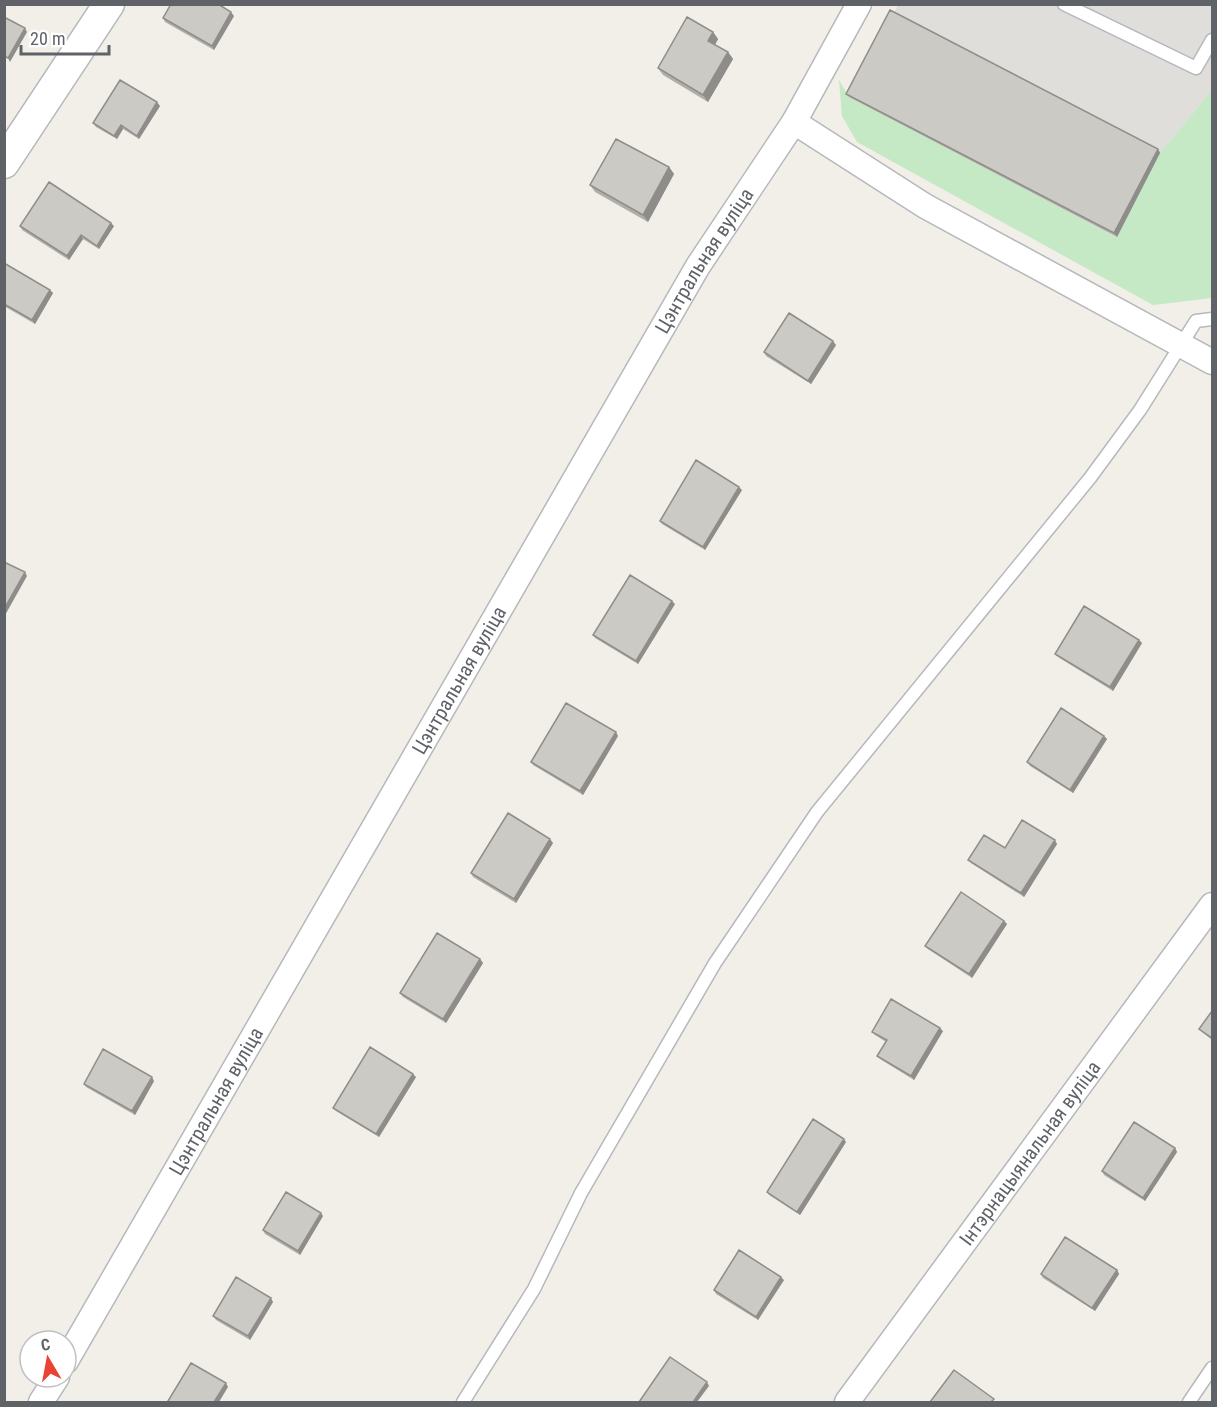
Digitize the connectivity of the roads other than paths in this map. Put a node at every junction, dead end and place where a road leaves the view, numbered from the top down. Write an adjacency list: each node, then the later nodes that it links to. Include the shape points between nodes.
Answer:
1 (109, 4): 6 (street)
2 (859, 4): 5 (street, Цэнтральная вуліца)
3 (1064, 4): 4 (lane, via 1196,68)
4 (1212, 40)
5 (794, 122): 8 (street, via 925,206); 11 (street, Цэнтральная вуліца, via 698,266)
6 (4, 163)
7 (1212, 319): 8 (lane, via 1196,321)
8 (1180, 343): 9 (street); 15 (lane, via 1140,410 1090,478 818,813 715,963 581,1193 534,1289)
9 (1212, 362)
10 (1212, 905): 16 (street, Інтэрнацыянальная вуліца)
11 (78, 1340)
12 (1212, 1368): 17 (lane)
13 (49, 1389): 14 (street)
14 (41, 1402)
15 (463, 1402)
16 (847, 1402)
17 (1189, 1402)

